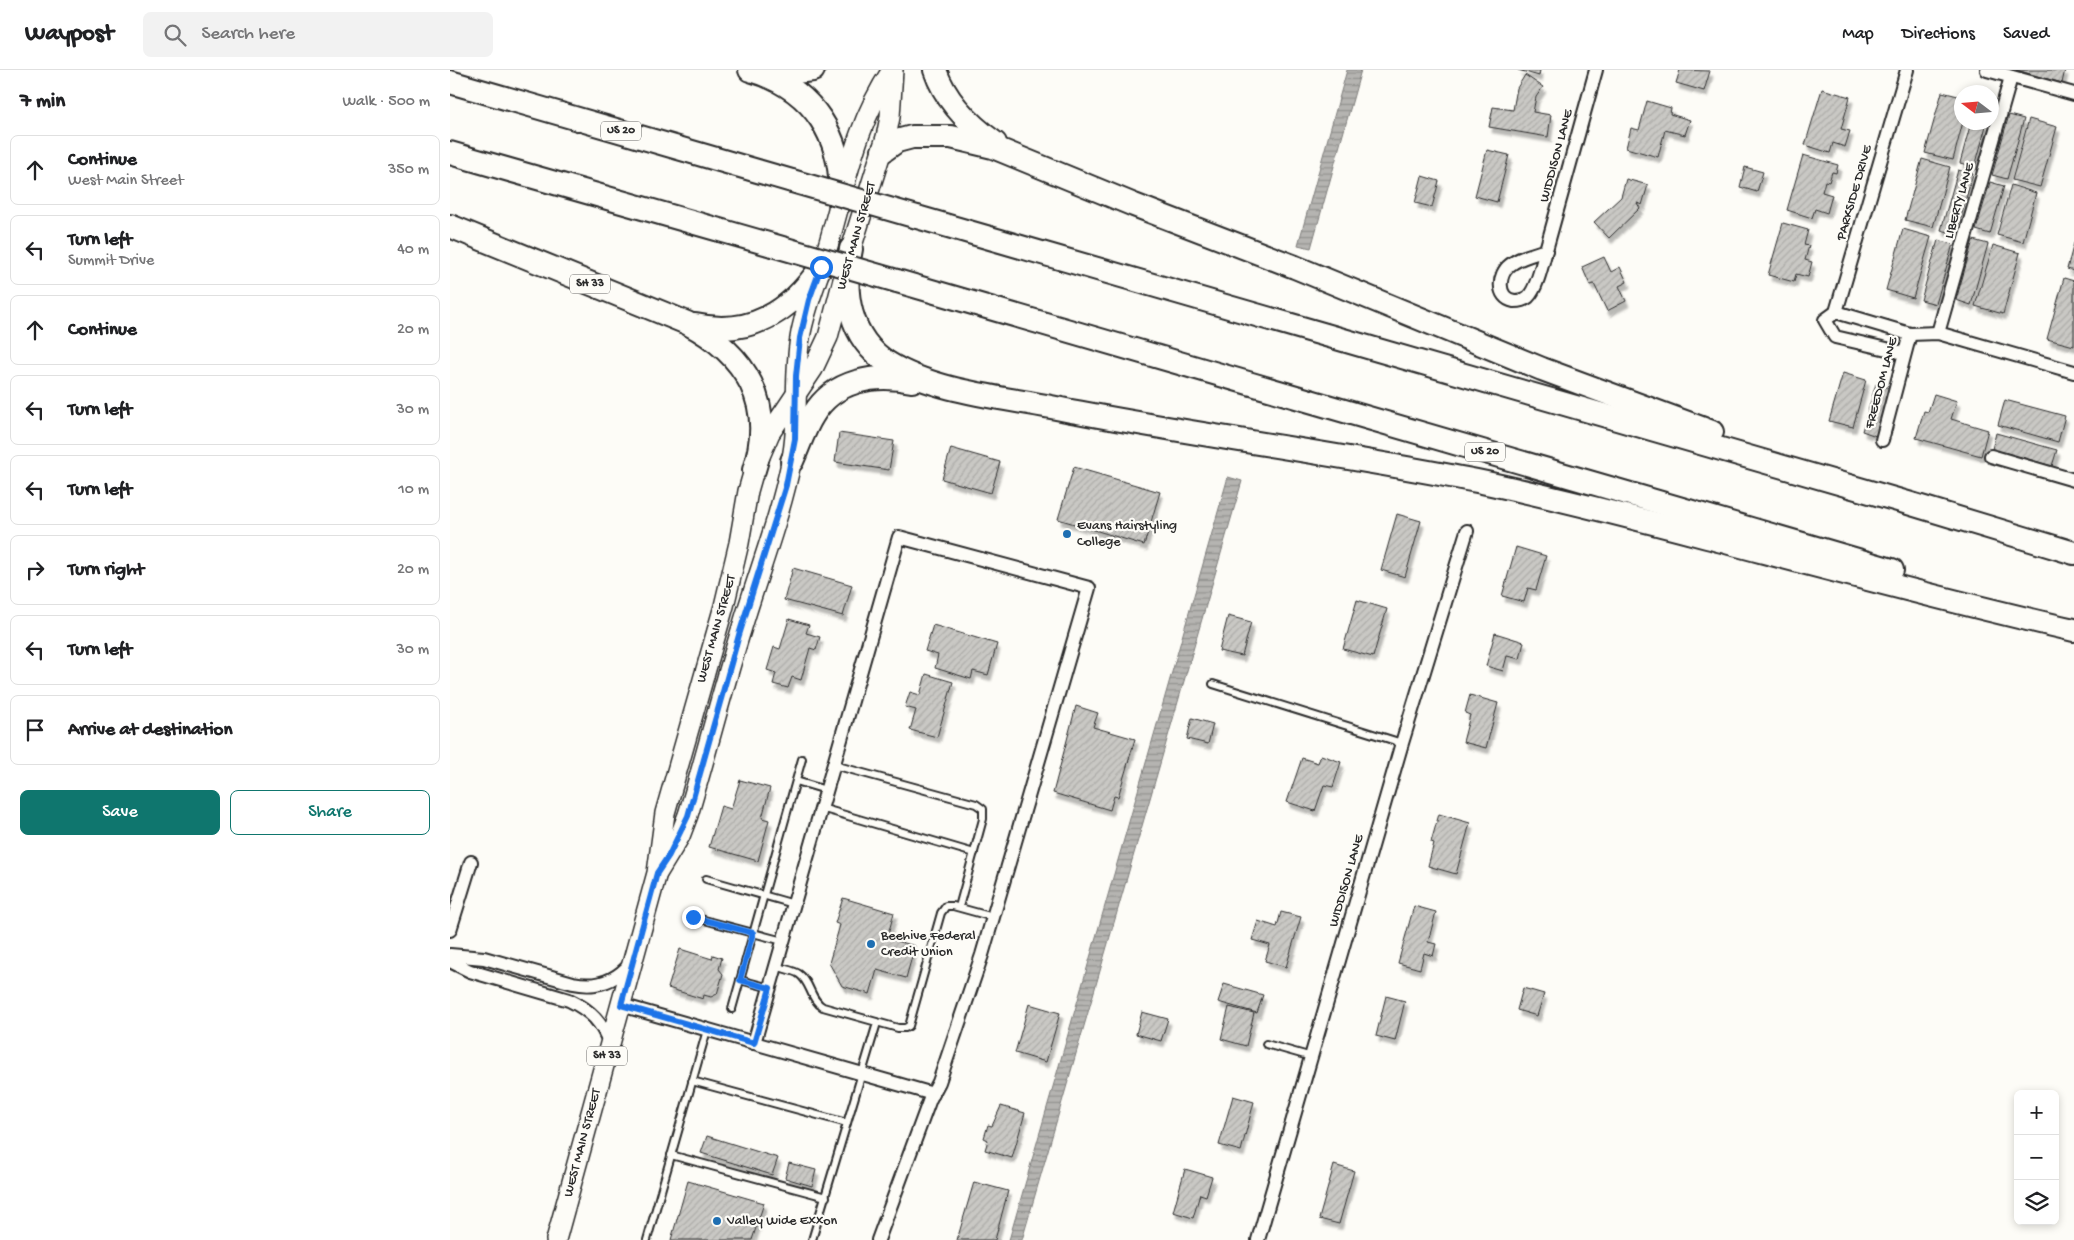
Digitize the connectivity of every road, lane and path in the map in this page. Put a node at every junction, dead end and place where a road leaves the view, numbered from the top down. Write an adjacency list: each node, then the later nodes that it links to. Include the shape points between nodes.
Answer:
1 (750, 70): 15 (highway, SH 33, via 793,90 812,106 822,120 839,163)
2 (755, 70): 3 (highway)
3 (813, 70)
4 (893, 70): 12 (main road, WEST MAIN STREET, via 890,117); 15 (main road, WEST MAIN STREET, via 859,133)
5 (935, 70): 14 (highway, via 946,92 968,121 981,134)
6 (1596, 70): 18 (street, WIDDISON LANE)
7 (1907, 70): 20 (street, PARKSIDE DRIVE)
8 (1987, 70): 9 (street)
9 (2011, 77): 11 (street); 22 (street, LIBERTY LANE)
10 (450, 82): 33 (highway, US 20, bridge)
11 (2074, 94)
12 (883, 151): 14 (highway, via 904,138 932,136 972,141); 17 (main road, WEST MAIN STREET)
13 (450, 153): 36 (highway, US 20, bridge)
14 (1012, 154): 33 (highway, via 1551,373)
15 (840, 203): 19 (main road, WEST MAIN STREET / SH 33)
16 (450, 226): 21 (highway, SH 33)
17 (851, 249): 26 (highway, via 847,291 852,317 863,340 894,366); 27 (main road, WEST MAIN STREET, via 828,337 813,369)
18 (1546, 250)
19 (821, 267): 21 (highway, via 792,302 765,319 732,327); 27 (main road, WEST MAIN STREET / SH 33, via 800,338)
20 (1836, 312): 23 (street); 24 (street, via 1825,320 1835,337)
21 (687, 323): 31 (highway, SH 33, via 729,352 753,385 762,428)
22 (1938, 333): 23 (street); 25 (street)
23 (1910, 334): 24 (street, FREEDOM LANE)
24 (1904, 353): 28 (street, FREEDOM LANE)
25 (2074, 372)
26 (960, 389): 30 (highway, via 887,378 851,383 820,405); 37 (highway, via 1519,490)
27 (796, 394): 30 (main road, WEST MAIN STREET / SH 33); 31 (main road, WEST MAIN STREET, via 770,434)
28 (1882, 440)
29 (1991, 456): 32 (street)
30 (792, 461): 47 (main road, WEST MAIN STREET / SH 33, via 688,816)
31 (754, 470): 47 (main road, WEST MAIN STREET / SH 33, via 724,606 665,813)
32 (2074, 480)
33 (1908, 503): 35 (highway, US 20)
34 (1467, 531): 39 (street, WIDDISON LANE)
35 (2074, 553)
36 (2074, 622)
37 (2074, 630)
38 (1213, 684): 39 (lane)
39 (1402, 743): 70 (street, WIDDISON LANE)
40 (802, 759): 42 (lane)
41 (834, 765): 43 (street); 45 (lane, via 983,808); 53 (street, via 899,537 1089,588)
42 (796, 781): 43 (lane); 49 (lane)
43 (826, 790): 44 (street)
44 (821, 808): 45 (lane); 50 (street)
45 (974, 853): 51 (lane)
46 (471, 862): 54 (street)
47 (657, 873): 58 (main road, WEST MAIN STREET / SH 33)
48 (706, 880): 49 (lane)
49 (764, 895): 50 (lane); 55 (lane)
50 (794, 904): 56 (street)
51 (959, 907): 53 (lane); 65 (lane, via 946,906 941,913 909,1026 898,1028)
52 (693, 917): 55 (lane)
53 (993, 917): 73 (street)
54 (450, 930)
55 (753, 933): 56 (lane); 61 (lane)
56 (783, 941): 60 (street)
57 (450, 955): 58 (street, via 484,958 586,985 608,981)
58 (633, 961): 63 (main road, WEST MAIN STREET / SH 33)
59 (450, 962): 69 (street, via 569,1000 599,1022)
60 (776, 966): 62 (street); 65 (lane, via 798,973 818,1004)
61 (740, 980): 62 (lane); 64 (lane)
62 (770, 988): 67 (street)
63 (621, 1005): 66 (street); 69 (main road, WEST MAIN STREET / SH 33)
64 (732, 1009)
65 (877, 1023): 71 (lane)
66 (707, 1030): 67 (street); 72 (lane)
67 (754, 1043): 71 (street)
68 (1266, 1044): 70 (lane)
69 (610, 1045): 77 (main road, WEST MAIN STREET / SH 33)
70 (1312, 1057): 81 (street, WIDDISON LANE)
71 (862, 1074): 73 (street); 74 (lane)
72 (692, 1081): 74 (lane); 75 (lane)
73 (933, 1094): 80 (street)
74 (847, 1123): 76 (lane)
75 (671, 1155): 76 (lane); 78 (lane)
76 (826, 1197): 79 (lane)
77 (556, 1240)
78 (647, 1240)
79 (812, 1240)
80 (878, 1240)
81 (1258, 1240)

